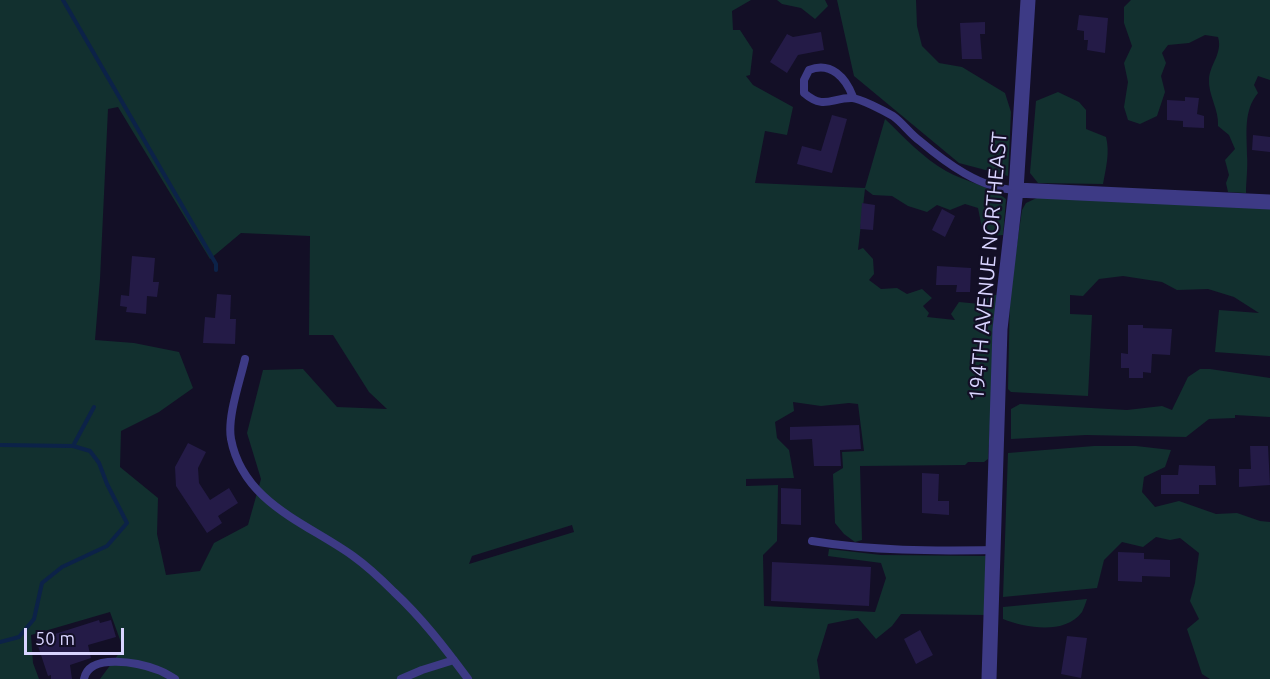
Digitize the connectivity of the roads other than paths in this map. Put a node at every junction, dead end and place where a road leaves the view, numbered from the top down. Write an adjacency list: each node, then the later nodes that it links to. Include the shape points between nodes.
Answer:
1 (1028, 0): 3 (street, 194TH AVENUE NORTHEAST)
2 (853, 97): 2 (lane, via 834,102 814,101 804,93 808,70 817,66 831,69 848,83); 3 (lane, via 893,116 953,167 999,190)
3 (1016, 190): 4 (street); 7 (street, 194TH AVENUE NORTHEAST, via 1000,329)
4 (1270, 202)
5 (245, 358): 8 (lane, via 231,438 246,475 264,498 353,556 394,592)
6 (812, 541): 7 (lane, via 933,551)
7 (993, 550): 13 (street, 194TH AVENUE NORTHEAST)
8 (454, 660): 11 (lane); 12 (lane)
9 (84, 679): 10 (lane, via 91,667 103,662 124,662 158,670)
10 (175, 679)
11 (401, 679)
12 (468, 679)
13 (989, 679)

